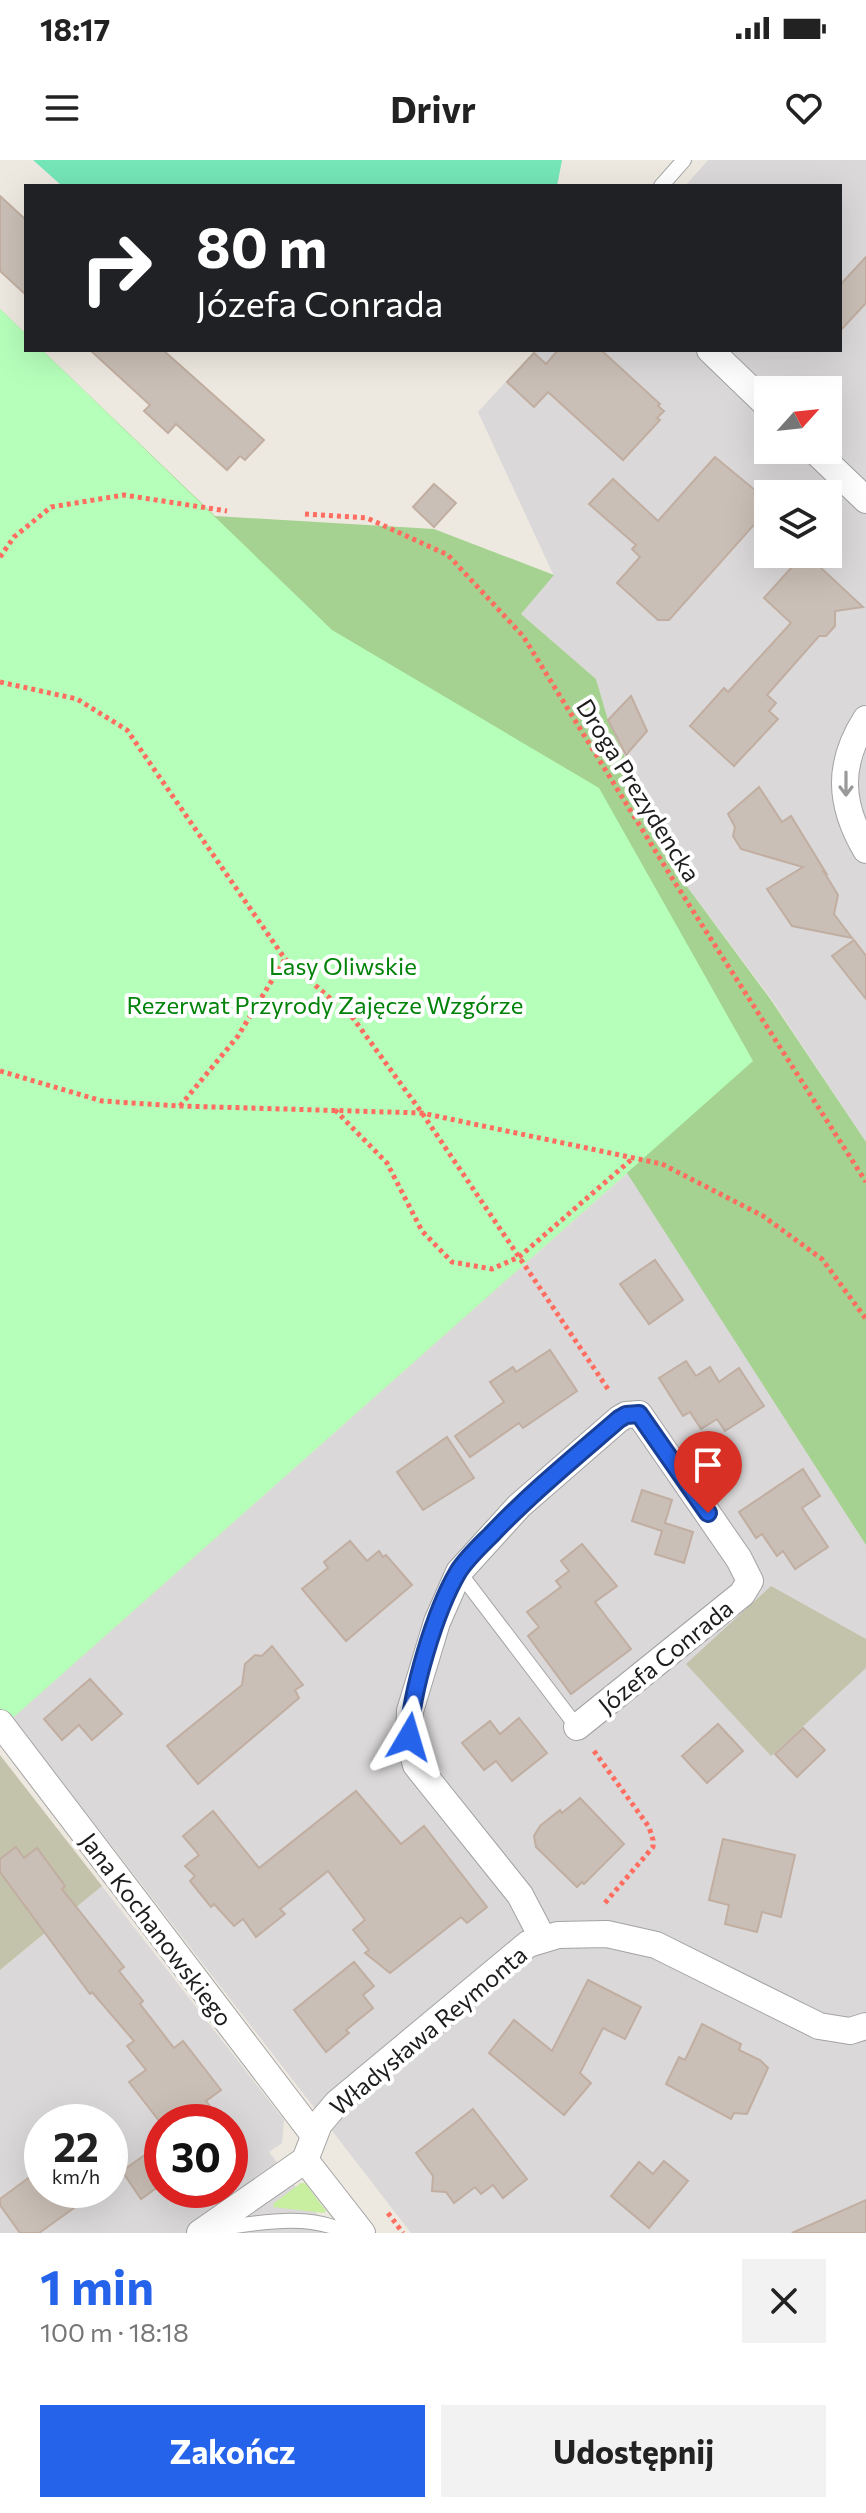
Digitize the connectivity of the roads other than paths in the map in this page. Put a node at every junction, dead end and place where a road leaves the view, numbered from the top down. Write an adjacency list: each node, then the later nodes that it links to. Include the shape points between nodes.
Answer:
1 (684, 160): 2 (lane)
2 (663, 184)
3 (712, 352): 4 (street)
4 (754, 392)
5 (829, 464): 6 (street)
6 (866, 500)
7 (866, 719): 8 (street, one-way to 8, via 851,742 845,780 846,806)
8 (866, 850)
9 (459, 1572): 11 (lane); 11 (street, Józefa Conrada, via 519,1506 626,1415 639,1414 646,1421 750,1581 742,1594); 12 (street, via 422,1669 409,1737 416,1765 520,1895)
10 (0, 1723): 14 (street, Jana Kochanowskiego)
11 (577, 1727)
12 (543, 1939): 13 (street, Władysława Reymonta, via 607,1934 656,1945 819,2026 850,2031); 14 (street, Władysława Reymonta, via 510,1956 337,2103)
13 (866, 2026)
14 (309, 2147): 15 (street, Władysława Reymonta); 17 (street, Jana Kochanowskiego)
15 (201, 2232): 16 (lane, via 272,2220 314,2223)
16 (348, 2233)
17 (362, 2233)

